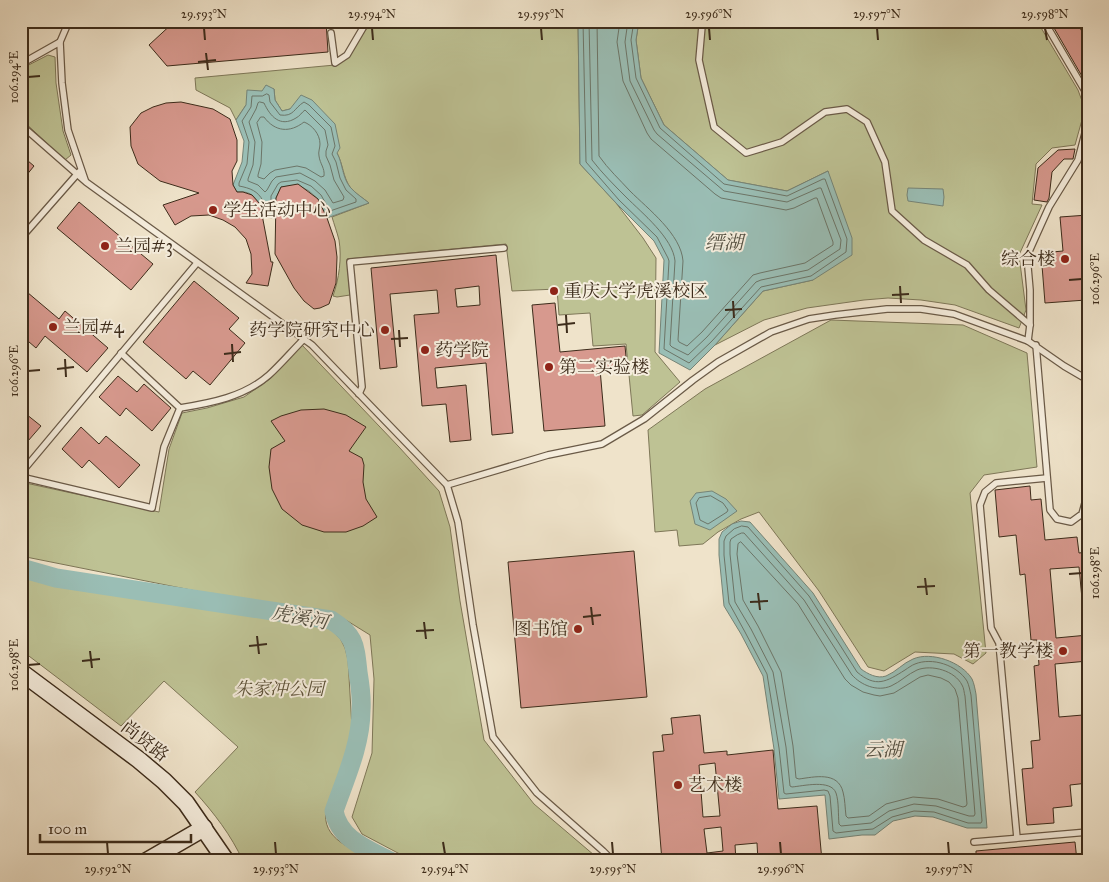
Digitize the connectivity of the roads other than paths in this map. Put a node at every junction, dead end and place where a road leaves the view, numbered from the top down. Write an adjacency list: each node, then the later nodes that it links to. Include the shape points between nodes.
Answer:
1 (69, 21): 6 (lane)
2 (367, 21): 5 (lane, via 347,55 335,63)
3 (706, 21): 17 (lane, via 702,26 699,60 714,127 746,153 782,142 825,112 847,109 867,122 885,162 892,211 924,240 967,265 989,290)
4 (1044, 21): 8 (lane)
5 (331, 32)
6 (60, 42): 7 (lane); 13 (lane, via 68,130)
7 (21, 64)
8 (1088, 96)
9 (1088, 122): 12 (lane)
10 (21, 125): 13 (lane)
11 (1088, 146): 12 (lane)
12 (1080, 152): 17 (lane, via 1049,207 1027,256)
13 (79, 172): 14 (lane); 16 (lane, via 86,182)
14 (21, 238)
15 (504, 248): 23 (lane, via 350,262 362,387)
16 (197, 262): 18 (lane); 21 (lane)
17 (1030, 326): 19 (lane)
18 (304, 339): 23 (lane); 24 (lane, via 268,376 242,393 208,404)
19 (1028, 341): 20 (lane); 28 (lane, via 954,314 921,309 872,310 809,319 772,332 718,362 644,419 602,444 548,455)
20 (1036, 345): 22 (lane); 27 (lane)
21 (121, 353): 24 (lane); 25 (lane)
22 (1088, 380)
23 (359, 394): 28 (lane)
24 (180, 408): 26 (lane, via 164,447 152,508)
25 (21, 473)
26 (21, 477)
27 (1047, 478): 29 (lane, via 1050,510 1057,520 1071,522 1082,514); 33 (lane, via 996,484 985,492 980,505 991,628 999,642)
28 (447, 486): 37 (lane, via 458,522 493,737 537,793)
29 (1088, 492)
30 (21, 672): 31 (street, 尚贤路, via 164,781)
31 (204, 828): 35 (street); 36 (street, 尚贤路)
32 (1088, 832): 33 (lane)
33 (1017, 838): 34 (lane)
34 (974, 842)
35 (147, 861)
36 (226, 861)
37 (613, 861)

